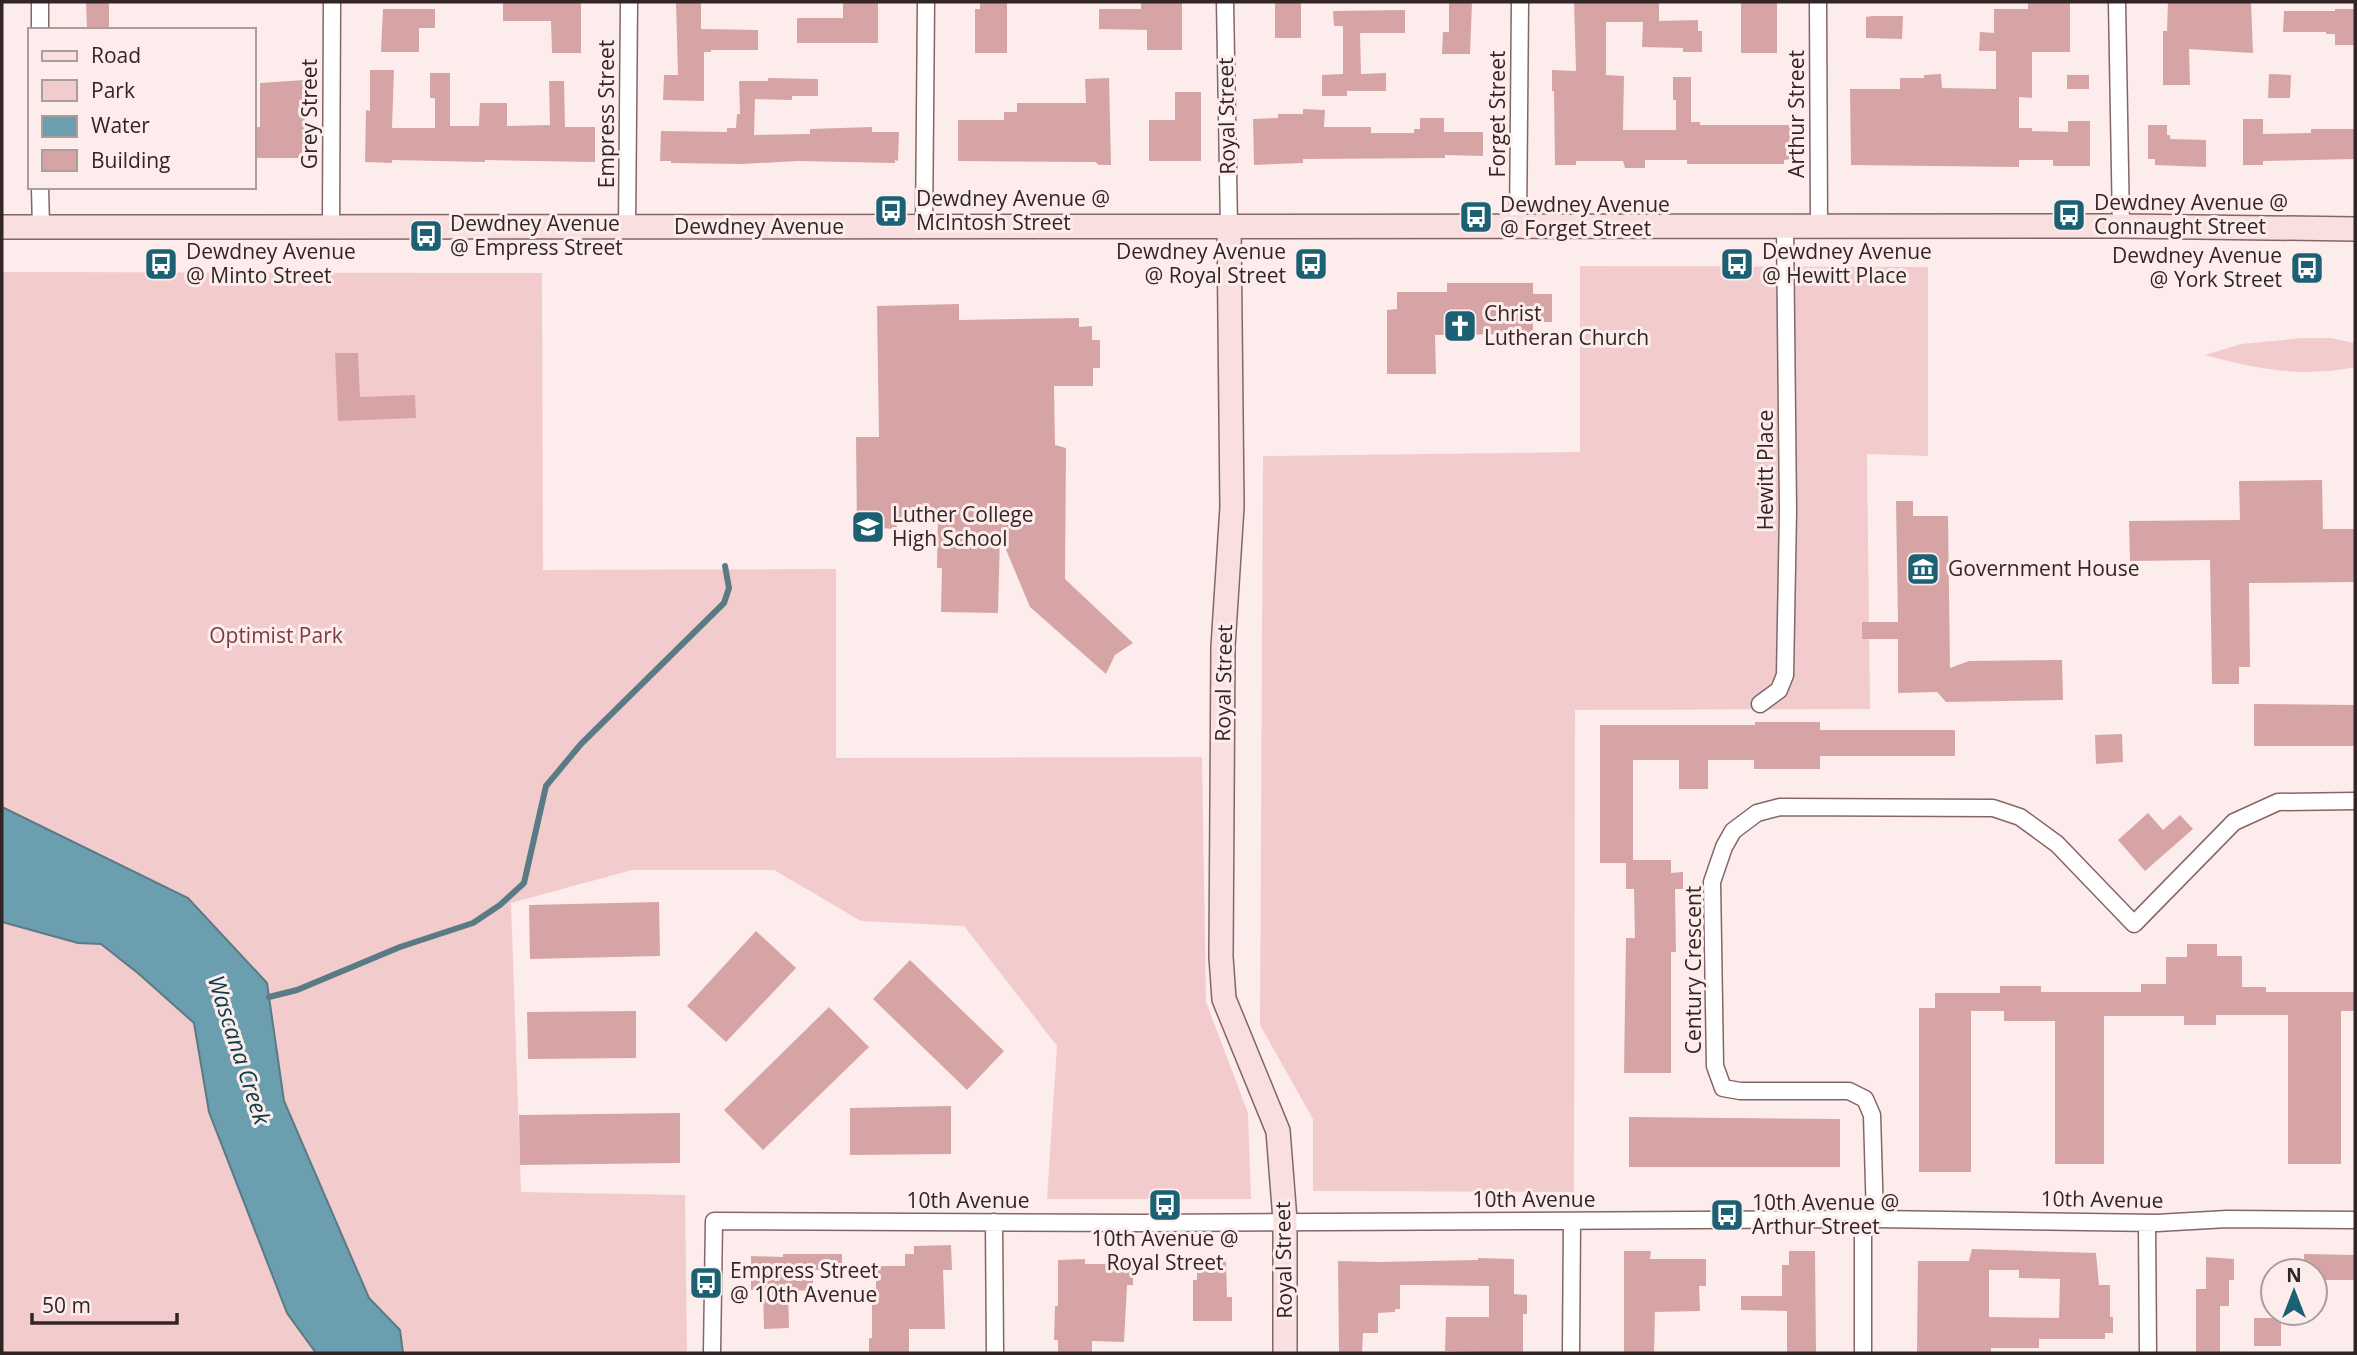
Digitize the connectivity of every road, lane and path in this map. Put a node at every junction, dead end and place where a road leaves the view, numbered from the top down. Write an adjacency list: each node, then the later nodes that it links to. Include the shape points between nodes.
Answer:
1 (40, 2): 9 (street)
2 (332, 2): 17 (street, Grey Street)
3 (629, 2): 18 (street, Empress Street)
4 (926, 2): 19 (street)
5 (1225, 2): 20 (street, Royal Street)
6 (1520, 2): 11 (street, Forget Street)
7 (1818, 2): 13 (street, Arthur Street)
8 (2117, 2): 14 (street)
9 (40, 28)
10 (40, 189): 16 (street)
11 (1518, 226): 12 (main road, Dewdney Avenue); 20 (main road, Dewdney Avenue)
12 (1786, 226): 13 (main road, Dewdney Avenue); 22 (street, Hewitt Place, via 1785,675 1779,690)
13 (1819, 226): 14 (main road, Dewdney Avenue)
14 (2121, 226): 21 (main road, Dewdney Avenue)
15 (2, 227): 16 (main road, Dewdney Avenue)
16 (40, 227): 17 (main road, Dewdney Avenue)
17 (331, 227): 18 (main road, Dewdney Avenue)
18 (627, 227): 19 (main road, Dewdney Avenue)
19 (924, 227): 20 (main road, Dewdney Avenue)
20 (1228, 227): 25 (main road, Royal Street, via 1232,507 1223,648 1221,957 1224,999 1278,1131)
21 (2355, 229)
22 (1760, 704)
23 (2355, 801): 24 (street, Century Crescent, via 2278,802 2234,822 2134,924 2057,844 2020,817 1993,808 1780,807 1757,813 1733,831 1712,882 1715,1066 1724,1088 1849,1091 1865,1099 1872,1115)
24 (1869, 1219): 27 (street, 10th Avenue); 29 (street, 10th Avenue); 34 (street)
25 (1285, 1220): 27 (street, 10th Avenue); 28 (street, 10th Avenue); 32 (main road, Royal Street)
26 (2355, 1220): 29 (street, 10th Avenue)
27 (1572, 1221): 33 (street)
28 (994, 1222): 30 (street, 10th Avenue, via 714,1221); 31 (street)
29 (2147, 1223): 35 (street)
30 (712, 1353)
31 (995, 1353)
32 (1285, 1353)
33 (1571, 1353)
34 (1863, 1353)
35 (2148, 1353)

